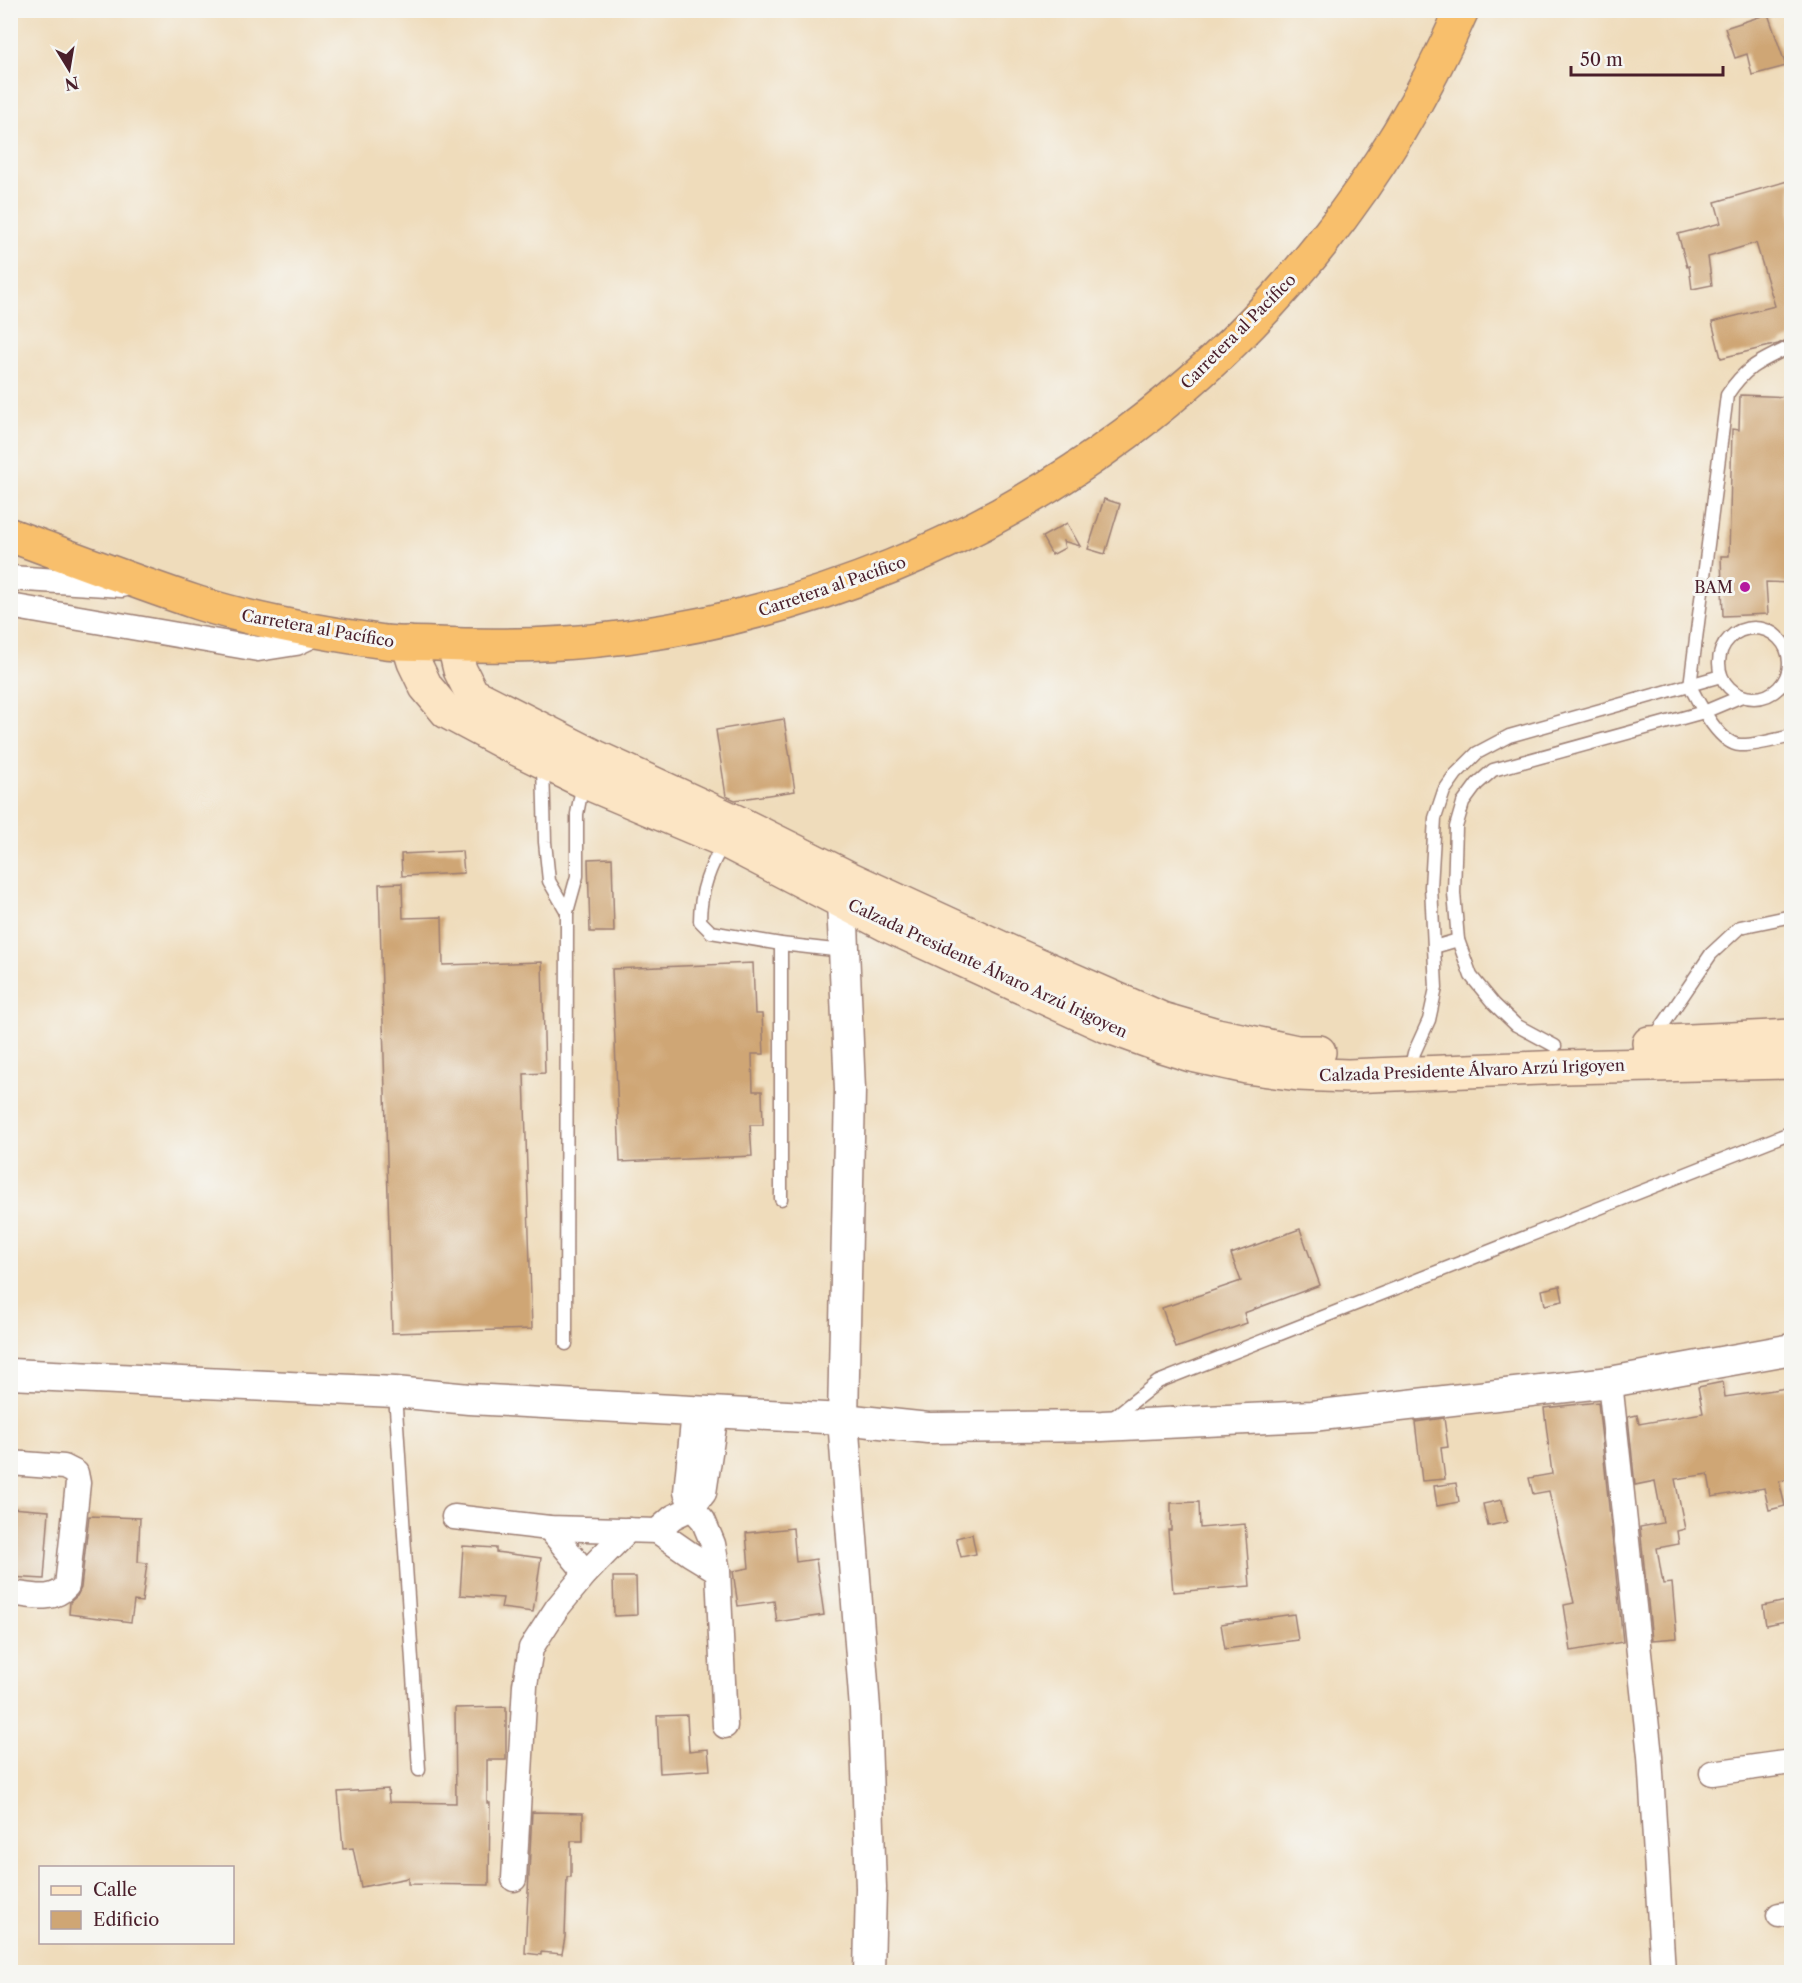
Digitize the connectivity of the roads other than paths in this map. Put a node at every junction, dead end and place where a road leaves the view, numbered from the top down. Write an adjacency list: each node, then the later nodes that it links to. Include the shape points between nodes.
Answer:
1 (1462, 10): 11 (highway, Carretera al Pacífico, via 1426,88 1390,151 1318,249 1199,374 1142,422 1061,479 1019,505 908,561 791,603 718,622 596,641)
2 (1791, 346): 14 (lane, via 1752,366 1727,395)
3 (10, 535): 6 (highway, Carretera al Pacífico)
4 (10, 578): 5 (street)
5 (98, 582): 6 (street); 8 (street)
6 (157, 589): 9 (highway, Carretera al Pacífico, via 250,617)
7 (10, 606): 8 (street)
8 (101, 620): 9 (street, via 258,649 296,643)
9 (322, 631): 10 (highway, Carretera al Pacífico)
10 (408, 643): 11 (highway, Carretera al Pacífico); 18 (main road, Calzada Presidente Álvaro Arzú Irigoyen, via 426,687 447,712)
11 (454, 645): 19 (main road, Calzada Presidente Álvaro Arzú Irigoyen, via 472,694)
12 (1721, 676): 13 (lane, via 1722,647 1736,633 1755,628 1781,641 1788,659); 14 (lane); 15 (lane, via 1726,685)
13 (1788, 678): 15 (lane, via 1772,693)
14 (1690, 686): 16 (lane); 20 (lane, via 1509,736 1477,753)
15 (1742, 696): 16 (lane)
16 (1704, 712): 17 (lane, via 1728,742 1740,745); 21 (lane, via 1493,770)
17 (1791, 736)
18 (543, 762): 19 (main road, Calzada Presidente Álvaro Arzú Irigoyen); 24 (lane, via 549,881)
19 (589, 769): 22 (main road, Calzada Presidente Álvaro Arzú Irigoyen); 24 (lane, via 577,814 577,876)
20 (1456, 774): 21 (lane); 28 (lane, via 1444,790 1435,818 1431,887)
21 (1477, 784): 26 (lane, via 1462,803 1456,827 1454,893)
22 (731, 832): 23 (main road, Calzada Presidente Álvaro Arzú Irigoyen); 27 (lane, via 712,863 700,900 700,921 711,932)
23 (847, 890): 29 (street); 34 (main road, Calzada Presidente Álvaro Arzú Irigoyen, via 889,926 1104,1025 1172,1049 1222,1062 1298,1074 1348,1076)
24 (567, 912): 37 (lane)
25 (1791, 915): 31 (lane, via 1740,927 1712,954)
26 (1458, 940): 28 (lane); 32 (lane, via 1471,976 1494,1004 1516,1025)
27 (781, 944): 29 (lane); 36 (lane)
28 (1434, 947): 34 (lane, via 1436,988 1429,1020)
29 (844, 951): 43 (street, via 850,1090)
30 (1791, 1036): 31 (main road, Calzada Presidente Álvaro Arzú Irigoyen)
31 (1651, 1043): 32 (main road, Calzada Presidente Álvaro Arzú Irigoyen)
32 (1555, 1046): 34 (main road, Calzada Presidente Álvaro Arzú Irigoyen)
33 (1791, 1062): 34 (main road, Calzada Presidente Álvaro Arzú Irigoyen)
34 (1412, 1063)
35 (1791, 1132): 44 (lane, via 1158,1382)
36 (781, 1199)
37 (566, 1344)
38 (1791, 1349): 40 (street)
39 (10, 1374): 41 (street)
40 (1610, 1382): 44 (street, via 1312,1416); 60 (street, via 1650,1756)
41 (395, 1392): 42 (street); 56 (lane)
42 (705, 1413): 43 (street); 46 (street, via 704,1493)
43 (843, 1419): 44 (street, via 928,1428); 59 (street, via 865,1709 871,1888)
44 (1102, 1426)
45 (10, 1463): 53 (street, via 64,1467 76,1473 78,1483 67,1586 52,1598)
46 (692, 1508): 50 (street); 51 (street, via 703,1520 713,1544)
47 (454, 1517): 48 (street)
48 (549, 1528): 49 (street); 52 (street)
49 (628, 1530): 50 (street); 52 (street)
50 (657, 1531): 51 (street)
51 (718, 1571): 54 (street)
52 (586, 1573): 58 (street, via 531,1648 525,1685)
53 (10, 1593)
54 (725, 1726)
55 (1791, 1762): 57 (street)
56 (419, 1770)
57 (1712, 1773)
58 (514, 1879)
59 (869, 1972)
60 (1663, 1972)

